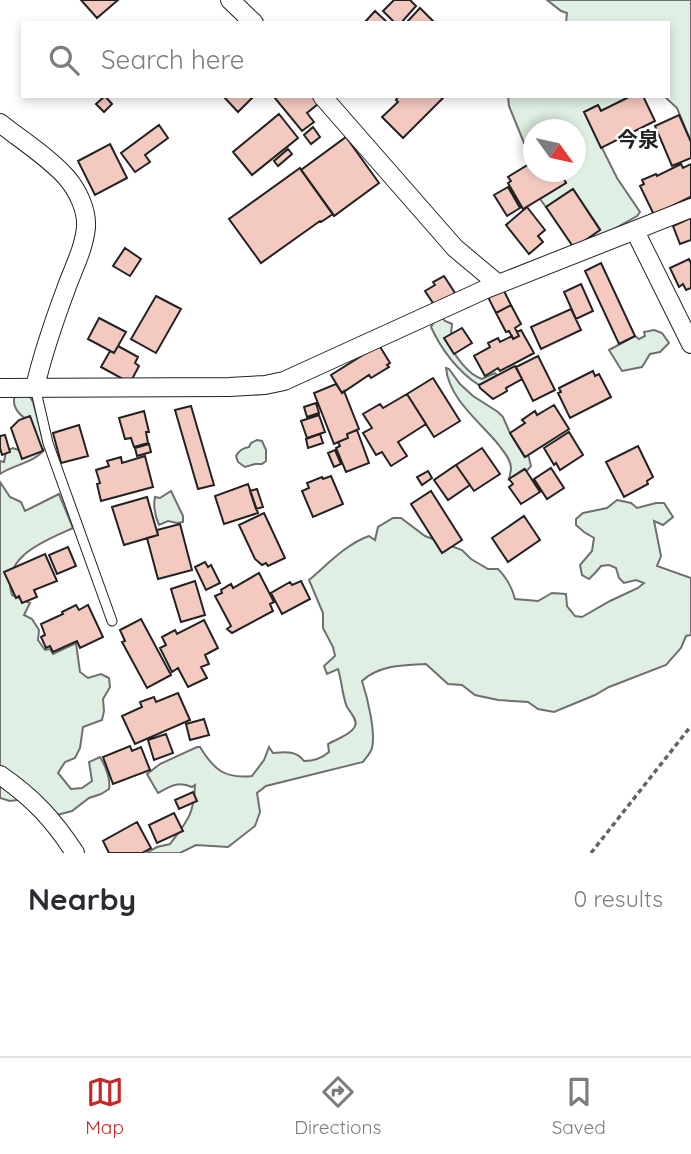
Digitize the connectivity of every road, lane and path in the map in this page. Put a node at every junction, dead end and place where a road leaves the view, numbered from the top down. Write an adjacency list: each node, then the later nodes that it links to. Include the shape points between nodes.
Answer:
1 (230, 0): 2 (street)
2 (252, 21)
3 (325, 98): 7 (street, via 455,248)
4 (0, 123): 9 (street, via 67,178 79,195 86,224)
5 (691, 208): 6 (street)
6 (635, 231): 7 (street); 8 (street)
7 (498, 284): 9 (street, via 284,381 232,387)
8 (691, 344)
9 (35, 387): 10 (street); 11 (lane, via 48,443)
10 (0, 388)
11 (112, 621)
12 (691, 726): 15 (path)
13 (0, 775): 14 (street, via 46,813)
14 (75, 853)
15 (591, 853)

